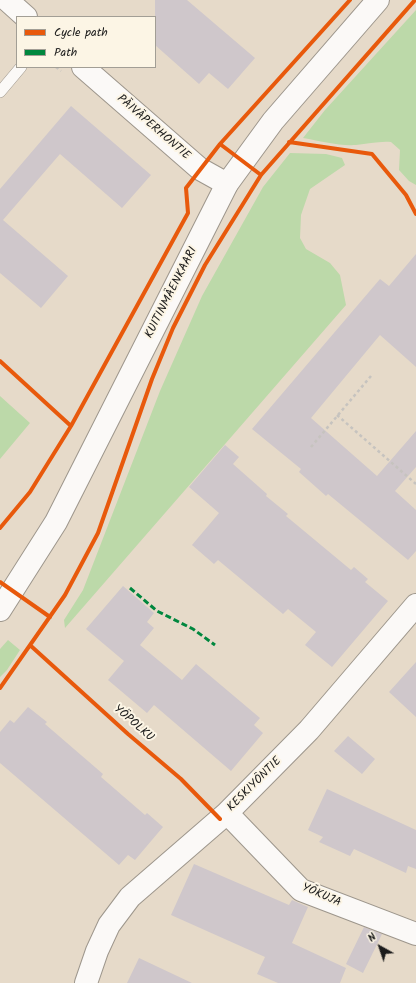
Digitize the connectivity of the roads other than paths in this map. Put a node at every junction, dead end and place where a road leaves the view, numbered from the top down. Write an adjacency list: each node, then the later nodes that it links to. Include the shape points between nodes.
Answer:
1 (7, 0): 3 (street)
2 (378, 0): 7 (street, KUITINMÄENKAARI, via 273,121)
3 (25, 16)
4 (20, 68): 6 (lane)
5 (84, 68): 7 (street, PÄIVÄPERHONTIE, via 200,169)
6 (0, 92)
7 (227, 184): 9 (street, KUITINMÄENKAARI, via 56,522)
8 (416, 605): 10 (street, KESKIYÖNTIE, via 309,730)
9 (0, 610)
10 (227, 813): 11 (street, YÖKUJA, via 301,890); 12 (street, KESKIYÖNTIE, via 130,898 109,925)
11 (416, 934)
12 (86, 983)

